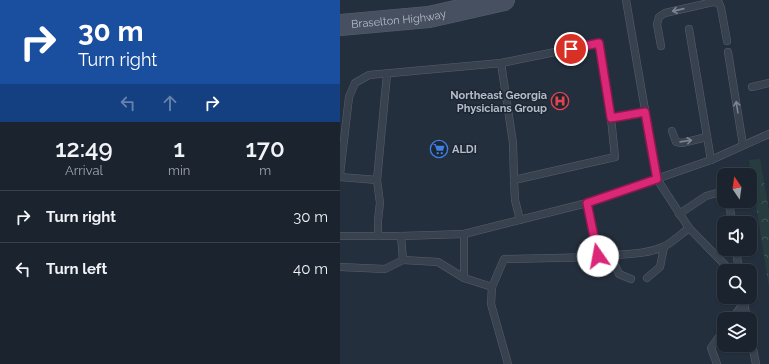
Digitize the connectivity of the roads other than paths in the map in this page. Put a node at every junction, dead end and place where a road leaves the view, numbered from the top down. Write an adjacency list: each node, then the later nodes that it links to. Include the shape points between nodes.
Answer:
1 (504, 0): 3 (main road, Braselton Highway, via 429,17)
2 (626, 0): 12 (lane)
3 (340, 25)
4 (689, 28): 16 (lane)
5 (726, 41): 6 (lane, one-way to 6, via 721,8 719,3 713,2 665,13 658,17)
6 (661, 46)
7 (728, 52): 17 (lane, one-way to 7)
8 (501, 63): 9 (lane); 13 (lane, via 599,43); 22 (lane, via 513,144)
9 (387, 74): 19 (lane, via 369,75 355,83 349,97); 21 (lane)
10 (769, 83): 11 (lane)
11 (752, 87)
12 (645, 112): 13 (lane); 20 (lane)
13 (611, 118): 22 (lane, via 615,157)
14 (672, 131): 16 (lane, one-way to 16, via 676,142)
15 (769, 134): 17 (lane)
16 (707, 137): 18 (lane)
17 (743, 145): 18 (lane)
18 (711, 160): 20 (lane)
19 (340, 175): 21 (lane)
20 (657, 179): 24 (lane); 25 (lane)
21 (377, 180): 30 (lane, via 380,203)
22 (514, 180): 26 (lane)
23 (717, 193): 25 (lane, via 706,196)
24 (587, 203): 26 (lane); 34 (lane)
25 (680, 214): 27 (lane)
26 (520, 220): 28 (lane)
27 (689, 228): 32 (lane); 36 (lane)
28 (464, 234): 31 (lane); 38 (lane)
29 (340, 236): 30 (lane)
30 (378, 236): 31 (lane)
31 (401, 236): 35 (lane)
32 (664, 247): 33 (lane, via 640,253); 39 (lane, via 660,267)
33 (610, 254): 34 (lane); 40 (lane, via 619,274)
34 (598, 256): 41 (lane, via 504,259)
35 (403, 260): 37 (lane, via 386,269); 38 (lane, via 438,262)
36 (724, 264)
37 (340, 267)
38 (464, 278): 41 (lane)
39 (647, 278)
40 (631, 279)
41 (492, 287): 44 (lane, via 491,304)
42 (717, 340): 45 (lane, via 711,348)
43 (754, 352): 46 (lane)
44 (508, 364)
45 (717, 364)
46 (756, 364)

